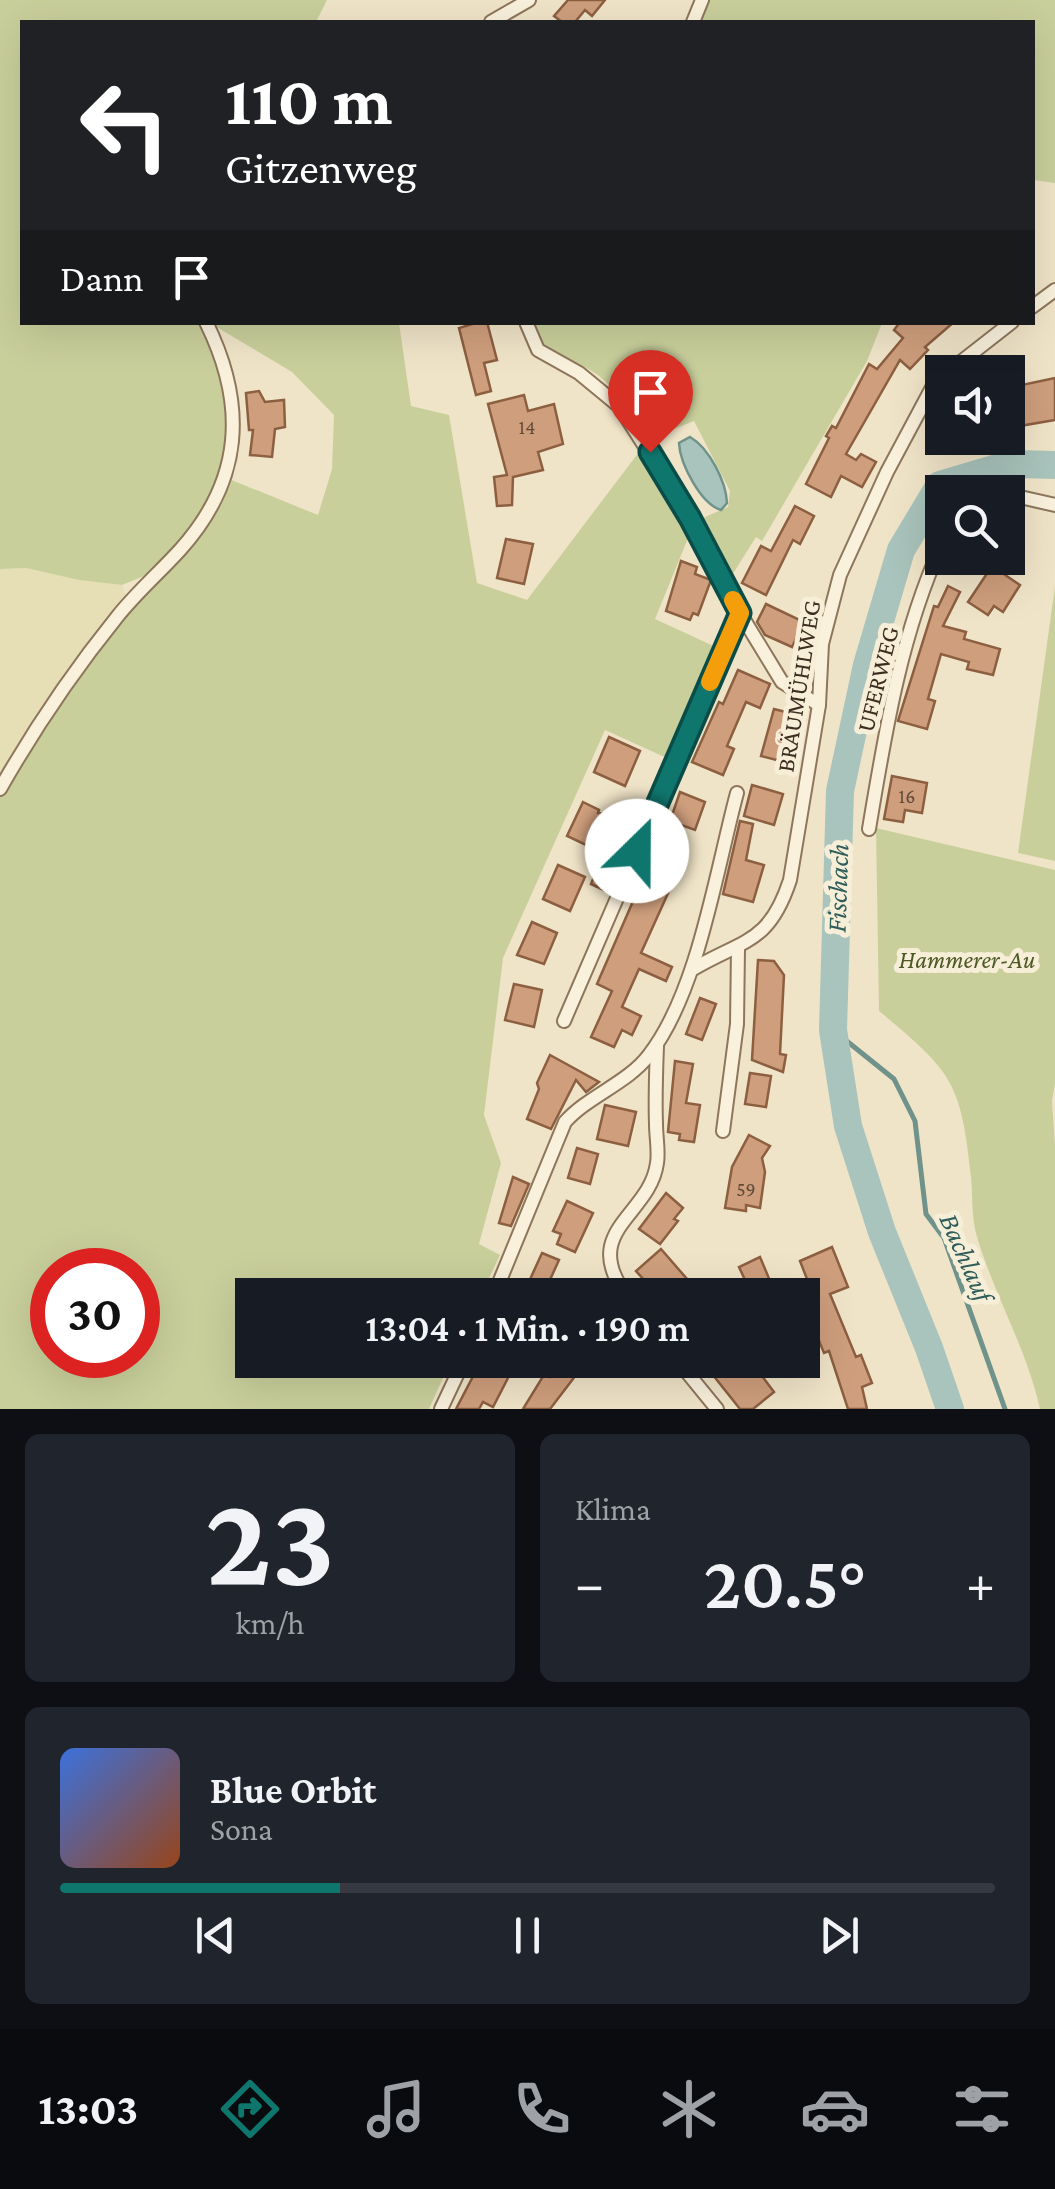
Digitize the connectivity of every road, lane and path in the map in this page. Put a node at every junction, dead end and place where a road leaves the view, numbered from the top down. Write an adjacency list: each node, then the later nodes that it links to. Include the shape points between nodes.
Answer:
1 (529, 0): 2 (street)
2 (494, 20)
3 (207, 325): 13 (street, via 232,399 224,481 197,529 81,664)
4 (527, 325): 11 (street, via 538,350 579,372 619,406)
5 (1008, 325): 6 (street, BRÄUMÜHLWEG)
6 (970, 355)
7 (925, 401): 12 (street, BRÄUMÜHLWEG, via 840,575 822,644)
8 (1025, 498): 9 (street)
9 (1055, 505)
10 (931, 575): 15 (street, UFERWEG, via 884,733)
11 (740, 613): 12 (street, via 782,682); 18 (street)
12 (819, 705): 16 (street, BRÄUMÜHLWEG, via 786,891 765,930)
13 (0, 790)
14 (737, 793): 17 (street)
15 (869, 829)
16 (738, 948): 17 (street, BRÄUMÜHLWEG); 20 (street, via 738,1024)
17 (693, 969): 19 (street)
18 (564, 1021)
19 (657, 1043): 21 (street, via 565,1122); 22 (street, via 657,1162 622,1220 610,1258)
20 (723, 1131)
21 (501, 1278)
22 (615, 1278)
23 (456, 1378): 25 (street)
24 (691, 1378): 26 (street)
25 (442, 1409)
26 (717, 1409)

